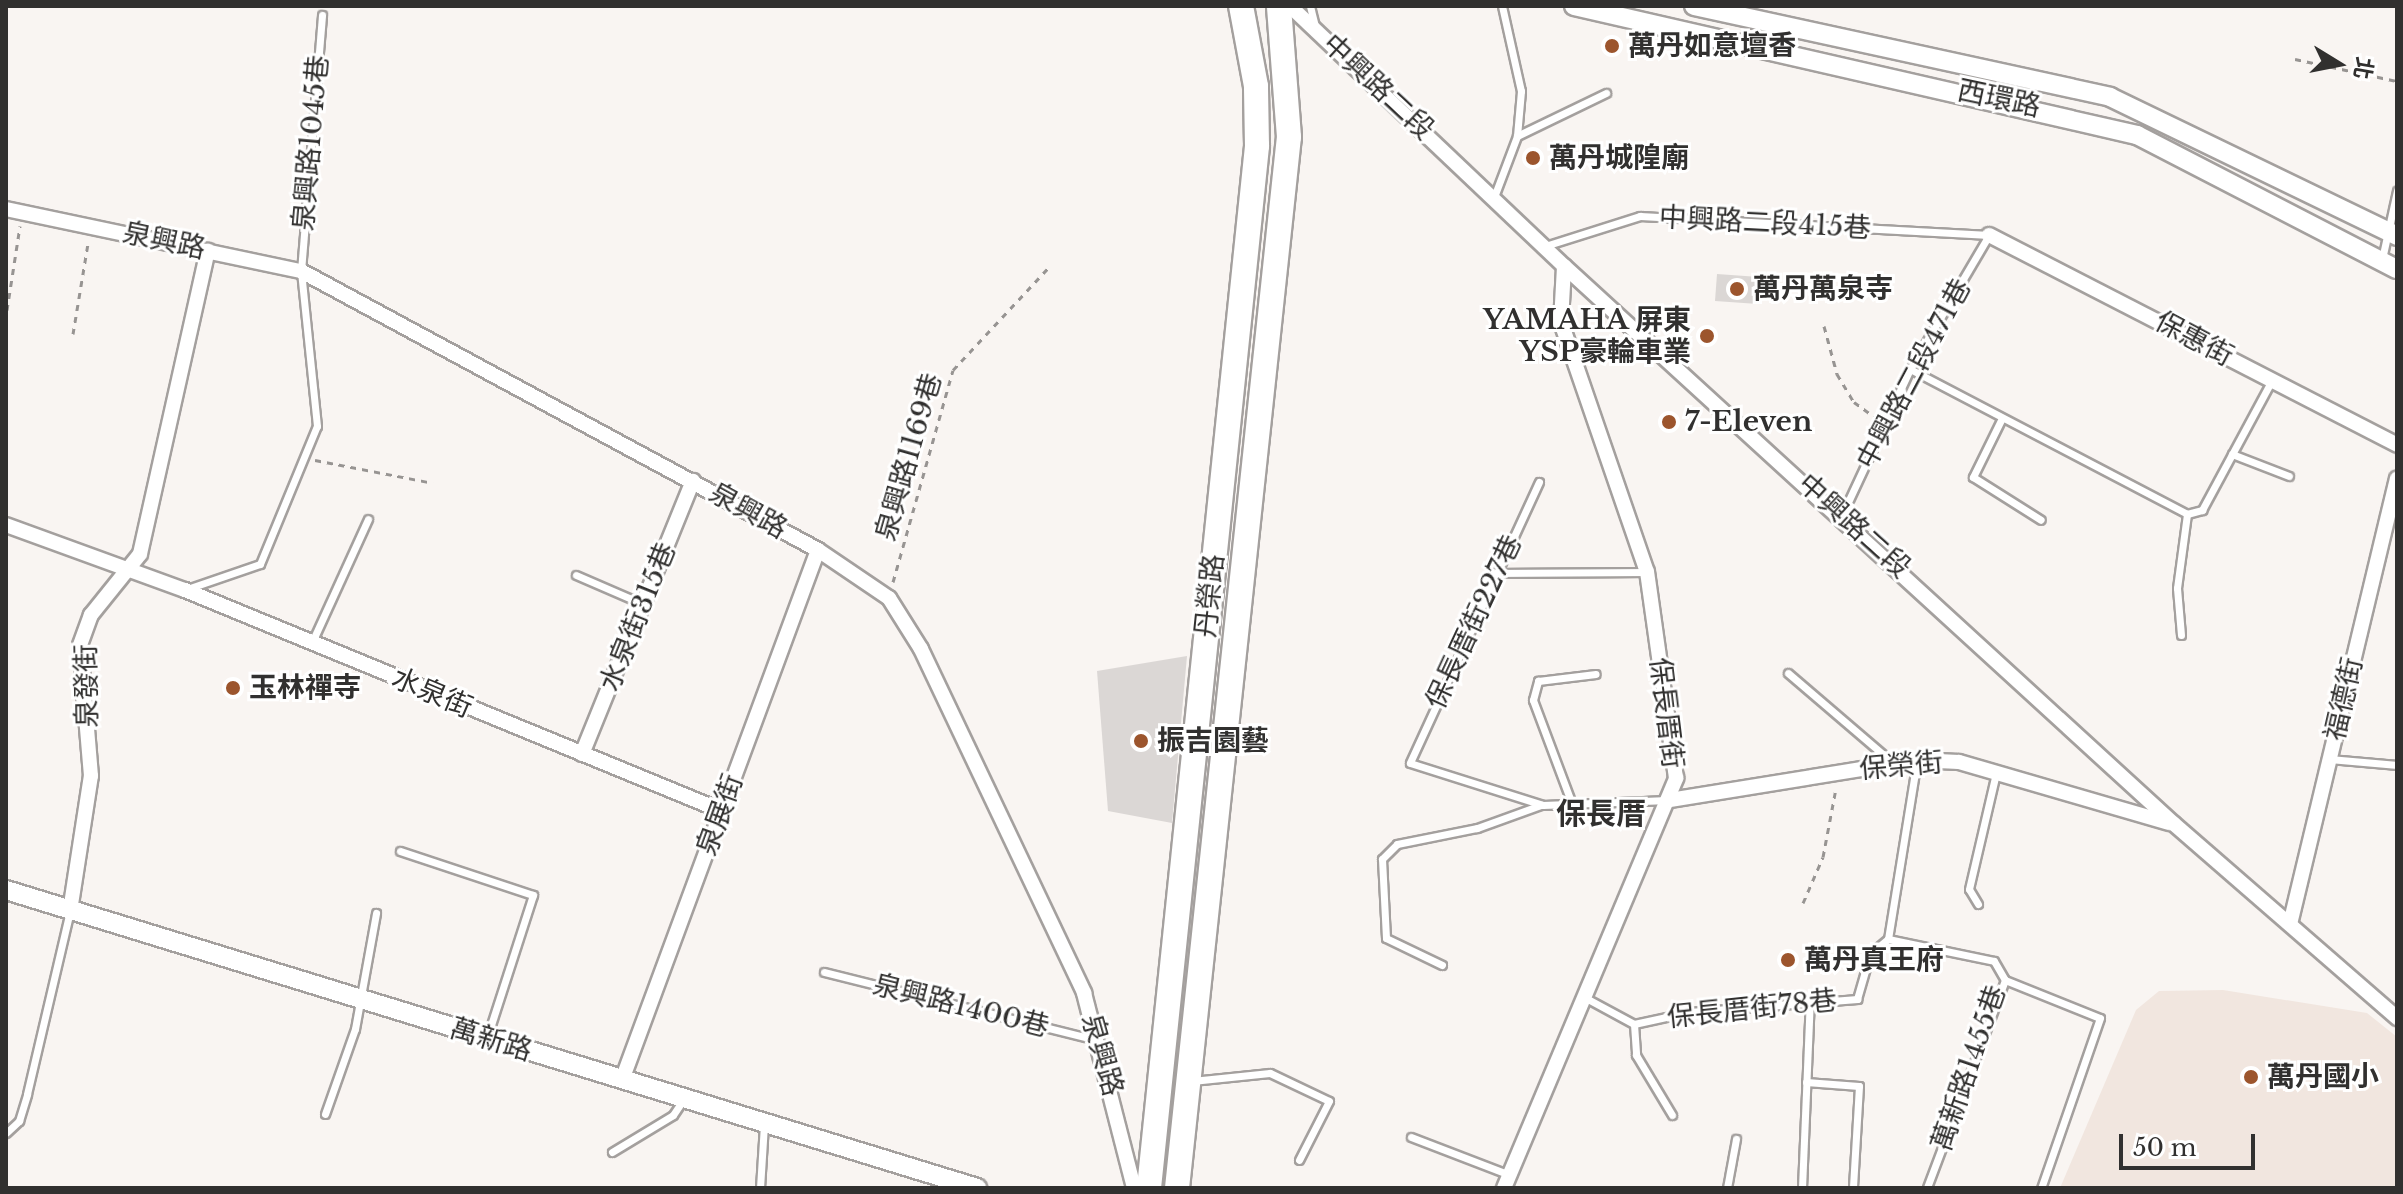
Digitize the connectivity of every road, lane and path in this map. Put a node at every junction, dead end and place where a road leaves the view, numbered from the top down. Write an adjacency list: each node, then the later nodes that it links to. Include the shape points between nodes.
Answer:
1 (1241, 6): 53 (main road, 丹榮路, via 1256,86 1257,146)
2 (1279, 6): 54 (main road, 丹榮路, via 1289,137)
3 (1290, 6): 9 (street, 中興路二段)
4 (1310, 6): 9 (lane, 中興路二段)
5 (1502, 6): 13 (lane, via 1521,91)
6 (1574, 6): 23 (street, 西環路, via 2137,135)
7 (1694, 6): 19 (street, 西環路, via 2110,97)
8 (322, 15): 26 (lane, 泉興路1045巷)
9 (1316, 28): 15 (street, 中興路二段)
10 (2295, 59): 11 (path)
11 (2397, 81)
12 (1606, 93): 13 (lane)
13 (1517, 136): 15 (lane)
14 (2397, 191): 19 (lane)
15 (1494, 197): 21 (street, 中興路二段)
16 (6, 209): 17 (street, 泉興路)
17 (22, 212): 18 (street, 泉興路); 27 (path)
18 (91, 226): 22 (street, 泉興路); 29 (path)
19 (2393, 233): 23 (lane)
20 (1989, 235): 21 (lane, 中興路二段415巷, via 1640,216); 30 (lane, 中興路二段471巷); 31 (street, 保惠街)
21 (1545, 246): 24 (street, 中興路二段)
22 (208, 251): 26 (street, 泉興路); 48 (street, 泉發街, via 140,554)
23 (2389, 265)
24 (1564, 266): 43 (street, 中興路二段); 49 (street, 保長厝街, via 1561,322)
25 (1049, 267): 55 (path, 泉興路1169巷, via 953,370)
26 (301, 271): 36 (lane, 泉興路1045巷, via 317,426); 39 (street, 泉興路)
27 (7, 310)
28 (1824, 326): 33 (path, via 1848,393)
29 (73, 334)
30 (1910, 369): 32 (lane); 33 (lane, 中興路二段471巷)
31 (2272, 380): 34 (street, 保惠街); 35 (lane)
32 (2002, 418): 42 (lane); 45 (lane, via 1973,477)
33 (1885, 423): 43 (lane, 中興路二段471巷)
34 (2397, 445)
35 (2232, 454): 37 (lane); 42 (lane, via 2202,510)
36 (304, 457): 41 (path); 52 (lane, 泉興路1045巷, via 260,564)
37 (2289, 476)
38 (2397, 479): 62 (street, 福德街)
39 (693, 481): 47 (street, 泉興路); 56 (street, 水泉街315巷)
40 (1539, 482): 50 (lane, 保長厝街227巷)
41 (433, 483)
42 (2187, 514): 57 (lane, via 2177,588)
43 (1842, 515): 72 (street, 中興路二段)
44 (368, 519): 58 (lane)
45 (2041, 520)
46 (6, 525): 48 (street, 水泉街)
47 (818, 550): 55 (street, 泉興路); 71 (street, 泉展街)
48 (126, 568): 52 (street, 水泉街); 77 (street, 泉發街, via 91,615 80,645 91,776)
49 (1647, 572): 50 (lane); 68 (street, 保長厝街, via 1676,778)
50 (1495, 573): 70 (lane, 保長厝街227巷, via 1410,763)
51 (576, 575): 56 (lane)
52 (185, 590): 58 (street, 水泉街)
53 (1210, 592): 54 (main road); 107 (main road, 丹榮路)
54 (1238, 594): 92 (main road, 丹榮路)
55 (889, 598): 90 (street, 泉興路, via 921,649 1084,993)
56 (643, 604): 61 (street, 水泉街315巷)
57 (2181, 635)
58 (312, 642): 61 (street, 水泉街)
59 (1788, 673): 64 (lane, via 1875,741)
60 (1596, 674): 69 (lane, via 1538,681 1533,700)
61 (582, 754): 71 (street, 水泉街)
62 (2330, 759): 65 (lane); 79 (street, 福德街)
63 (1917, 760): 64 (street, 保榮街); 67 (street, 保榮街, via 1959,762); 80 (lane)
64 (1893, 763): 66 (street, 保榮街)
65 (2397, 765)
66 (1838, 772): 68 (street, 保榮街); 75 (path, via 1823,857)
67 (1996, 772): 72 (street, 保榮街); 76 (lane, via 1969,889)
68 (1670, 800): 69 (lane); 84 (street, 保長厝街)
69 (1572, 804): 70 (lane)
70 (1543, 805): 81 (lane, via 1477,828 1397,844 1382,859 1386,938)
71 (722, 811): 91 (street, 泉展街)
72 (2174, 824): 79 (street, 中興路二段)
73 (400, 851): 89 (lane, via 533,895)
74 (6, 890): 77 (street, 萬新路)
75 (1803, 903)
76 (1978, 904)
77 (70, 911): 86 (street, 萬新路); 98 (lane, 泉發街, via 27,1094 19,1121)
78 (376, 913): 86 (lane)
79 (2291, 920): 87 (street, 中興路二段)
80 (1888, 939): 83 (lane, 萬新路1455巷, via 1994,961); 85 (lane, 保長厝街78巷, via 1870,954 1857,999)
81 (1442, 965)
82 (824, 972): 90 (lane, 泉興路1400巷)
83 (2005, 980): 112 (lane, 萬新路1455巷); 113 (lane, via 2100,1018)
84 (1584, 997): 88 (lane, 保長厝街78巷); 103 (street, 保長厝街)
85 (1810, 999): 88 (lane, 保長厝街78巷); 93 (lane)
86 (359, 1000): 89 (street, 萬新路); 95 (lane)
87 (2397, 1018)
88 (1634, 1024): 96 (lane, via 1636,1055)
89 (487, 1039): 91 (street, 萬新路)
90 (1098, 1040): 106 (street, 泉興路)
91 (622, 1080): 94 (street, 萬新路)
92 (1190, 1081): 102 (lane, via 1270,1073 1329,1101); 108 (main road, 丹榮路)
93 (1806, 1082): 110 (lane); 111 (lane, via 1859,1086)
94 (684, 1098): 97 (street, 萬新路); 101 (lane, via 673,1115)
95 (325, 1114)
96 (1672, 1115)
97 (764, 1122): 104 (lane); 105 (street, 萬新路)
98 (6, 1133)
99 (1411, 1137): 103 (lane)
100 (1736, 1139): 109 (lane)
101 (612, 1152)
102 (1299, 1160)
103 (1507, 1182)
104 (760, 1188)
105 (977, 1188)
106 (1134, 1188)
107 (1149, 1188)
108 (1177, 1188)
109 (1727, 1188)
110 (1802, 1188)
111 (1853, 1188)
112 (1927, 1188)
113 (2041, 1188)

